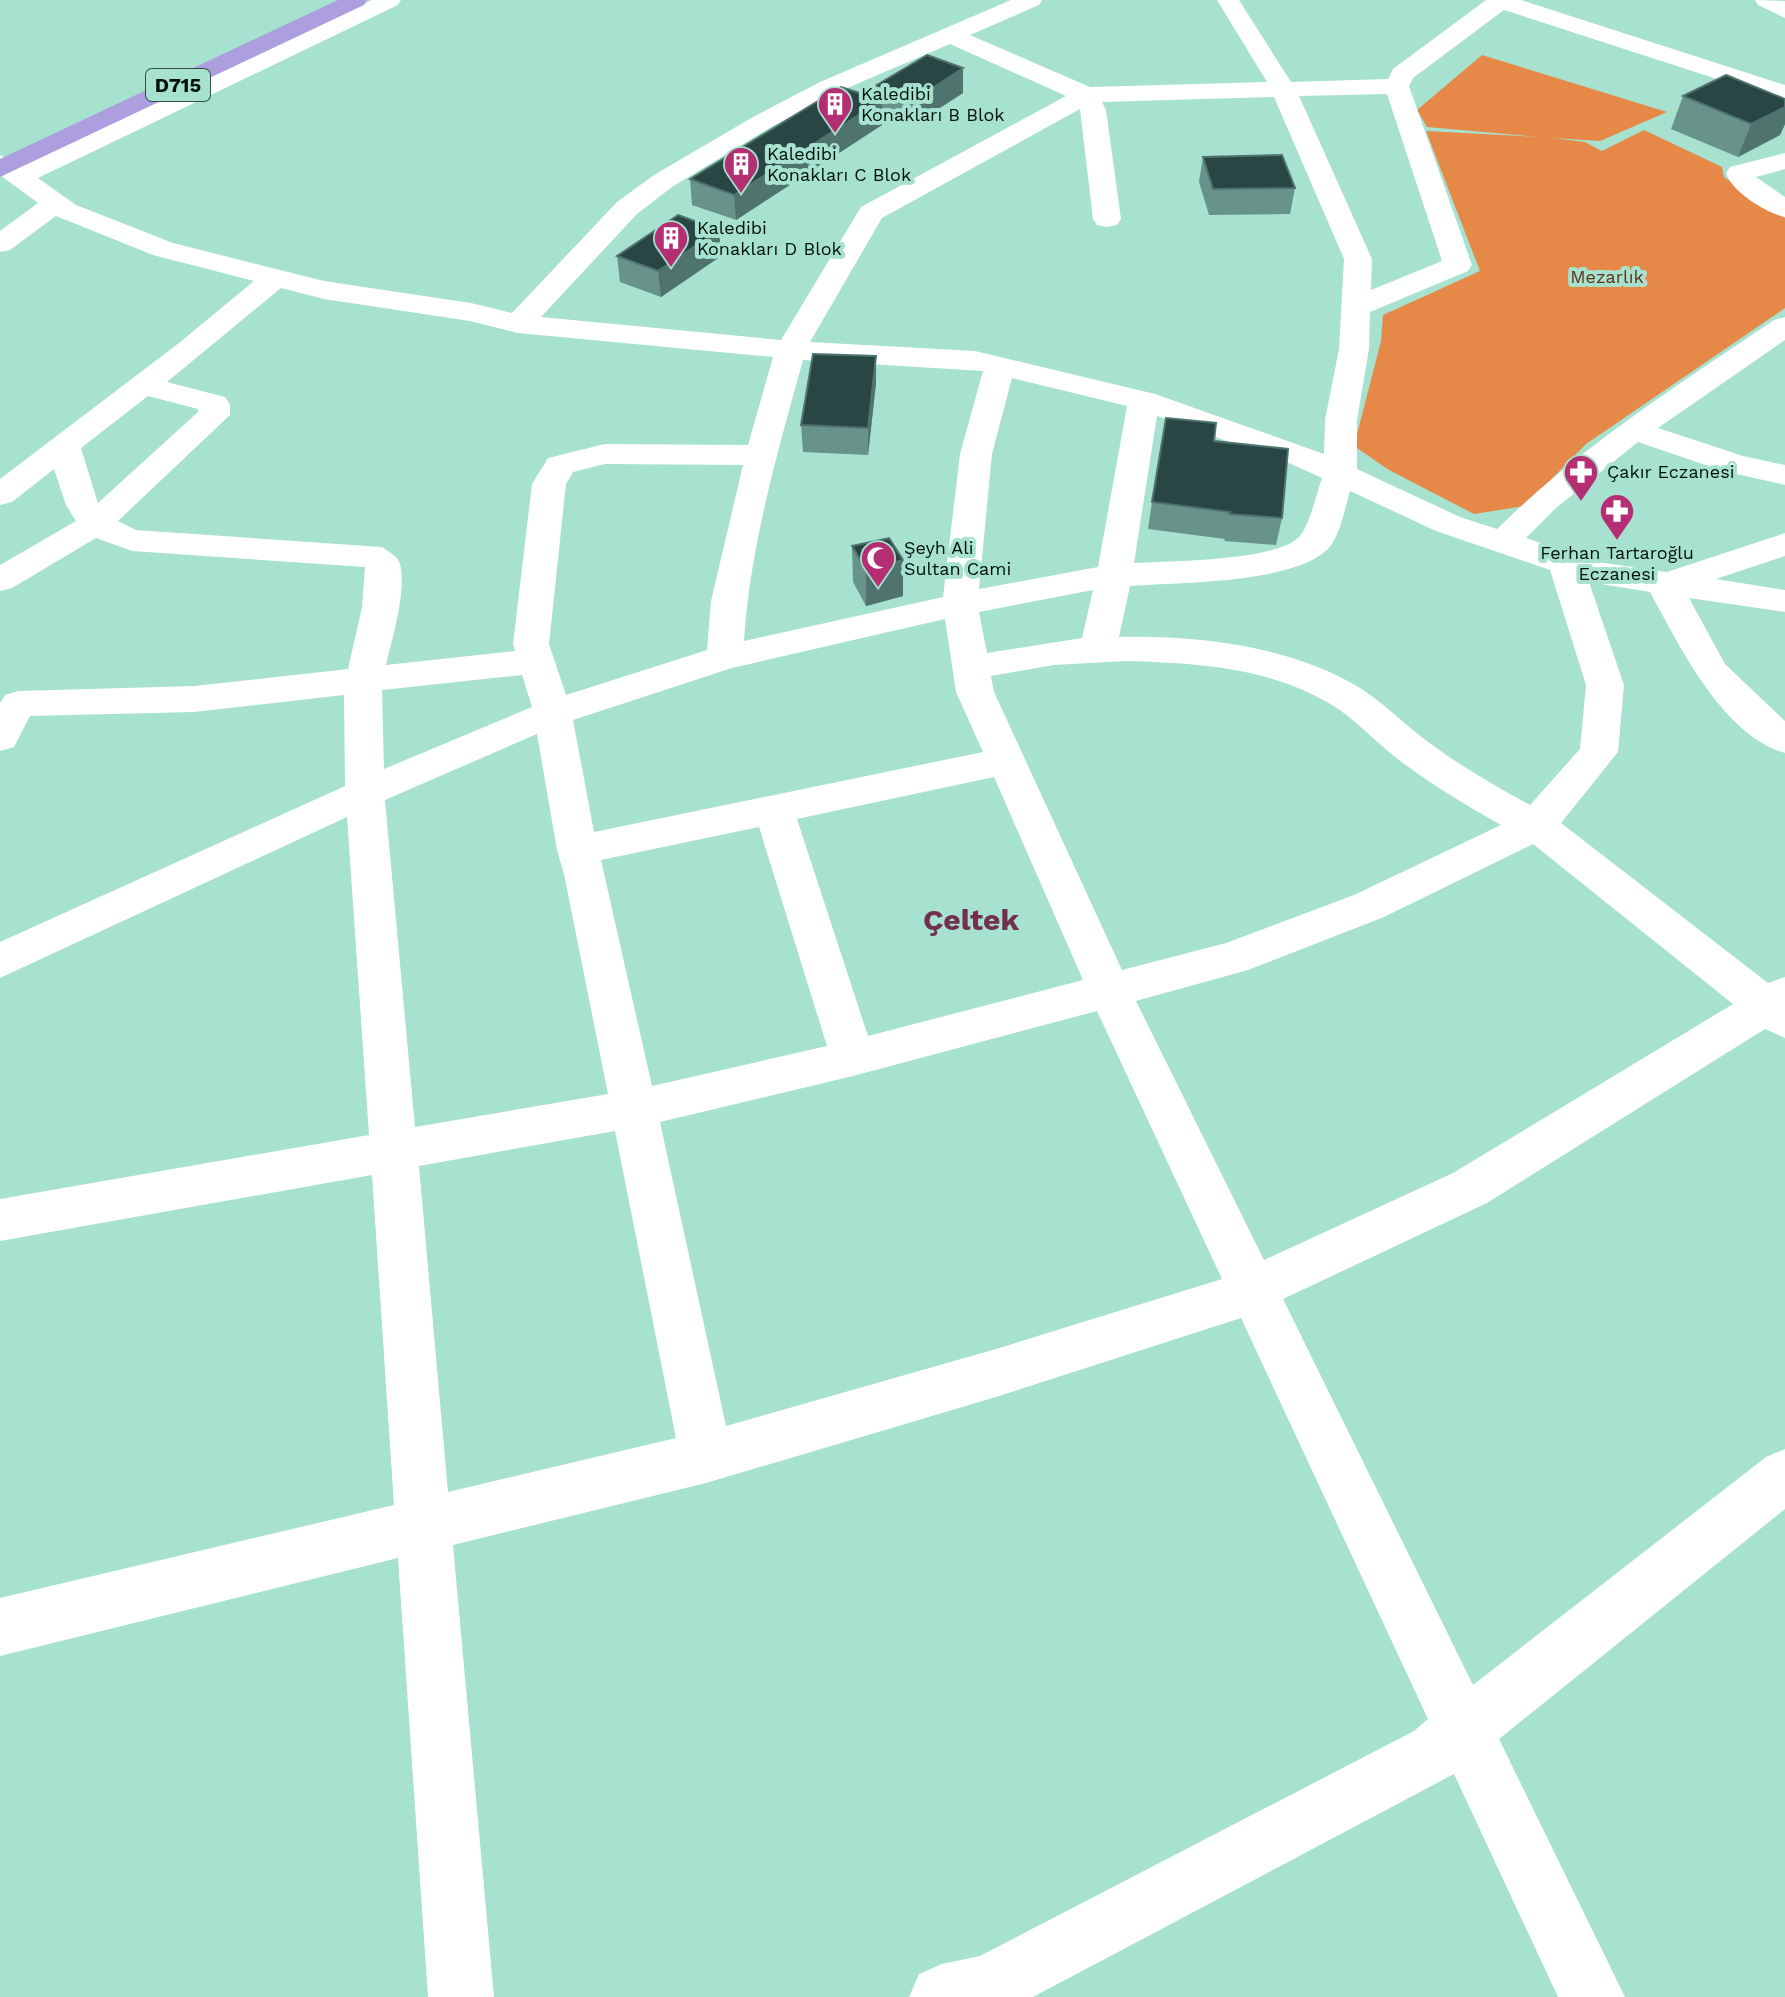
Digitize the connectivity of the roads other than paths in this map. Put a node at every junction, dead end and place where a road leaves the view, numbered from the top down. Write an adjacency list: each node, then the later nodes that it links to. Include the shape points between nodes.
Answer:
1 (312, 0): 21 (highway, D715)
2 (356, 0): 21 (highway, D715)
3 (390, 0): 21 (street)
4 (1031, 0): 11 (street)
5 (1228, 0): 17 (street)
6 (1766, 0): 10 (street)
7 (1499, 1): 12 (street); 16 (street, via 1402,74)
8 (1545, 1): 12 (street)
9 (956, 5): 11 (street)
10 (1785, 11)
11 (990, 19): 13 (street)
12 (1578, 25): 15 (street)
13 (950, 35): 19 (street); 28 (street, via 829,87 663,181 627,208)
14 (1772, 61): 15 (street)
15 (1731, 74): 18 (street)
16 (1397, 86): 17 (street); 27 (street, via 1458,265)
17 (1283, 88): 19 (street); 27 (street, via 1358,259)
18 (1785, 94)
19 (1086, 95): 24 (street, via 1093,110); 30 (street, via 871,213)
20 (1785, 161): 23 (street, via 1739,173)
21 (6, 164): 22 (street)
22 (56, 203): 25 (street); 26 (street, via 163,249)
23 (1785, 209)
24 (1107, 219)
25 (0, 244)
26 (275, 278): 28 (street); 32 (street)
27 (1356, 307): 37 (street, via 1341,420)
28 (518, 324): 30 (street)
29 (1785, 326): 34 (street)
30 (790, 350): 31 (street, via 975,360); 36 (street)
31 (1000, 366): 33 (street); 48 (street, via 976,454)
32 (142, 385): 35 (street); 40 (street, via 214,404 214,415)
33 (1144, 401): 37 (street); 44 (street)
34 (1633, 430): 38 (street); 41 (street, via 1544,501)
35 (64, 445): 39 (street); 40 (street, via 83,510)
36 (761, 455): 50 (street, via 729,601); 51 (street, via 605,454 560,465 549,484 531,644)
37 (1340, 474): 41 (street, via 1448,524); 44 (street, via 1316,541 1297,554 1267,564)
38 (1785, 475)
39 (0, 495)
40 (95, 524): 45 (street); 53 (street, via 132,540 370,555 383,563 384,583)
41 (1503, 542): 43 (street)
42 (1785, 544): 46 (street)
43 (1565, 563): 46 (street); 61 (street, via 1605,685 1599,752)
44 (1114, 576): 48 (street); 49 (street)
45 (0, 580)
46 (1664, 585): 47 (street); 57 (street, via 1711,671)
47 (1785, 601)
48 (960, 603): 50 (street); 52 (street)
49 (1098, 649): 52 (street); 61 (street, via 1177,651 1283,668 1345,696 1416,752)
50 (725, 657): 55 (street)
51 (536, 661): 53 (street); 55 (street)
52 (970, 668): 58 (street, via 975,692)
53 (365, 682): 54 (street, via 194,699); 59 (street)
54 (6, 700): 56 (street)
55 (553, 713): 59 (street); 62 (street)
56 (0, 738)
57 (1785, 740)
58 (1006, 761): 60 (street); 64 (street)
59 (365, 793): 63 (street); 68 (street)
60 (774, 810): 62 (street); 66 (street)
61 (1536, 825): 64 (street, via 1369,906 1233,958); 65 (street)
62 (577, 850): 67 (street)
63 (0, 961)
64 (1109, 990): 66 (street); 70 (street)
65 (1780, 1006): 70 (street, via 1470,1188)
66 (853, 1058): 67 (street)
67 (633, 1108): 68 (street); 71 (street)
68 (393, 1151): 69 (street); 73 (street)
69 (0, 1220)
70 (1252, 1289): 71 (street, via 996,1373); 75 (street)
71 (706, 1457): 73 (street)
72 (1785, 1475): 75 (street)
73 (423, 1527): 74 (street); 76 (street)
74 (0, 1627)
75 (1462, 1730): 77 (street, via 1435,1752 988,1986); 78 (street)
76 (461, 1997)
77 (942, 1997)
78 (1592, 1997)

